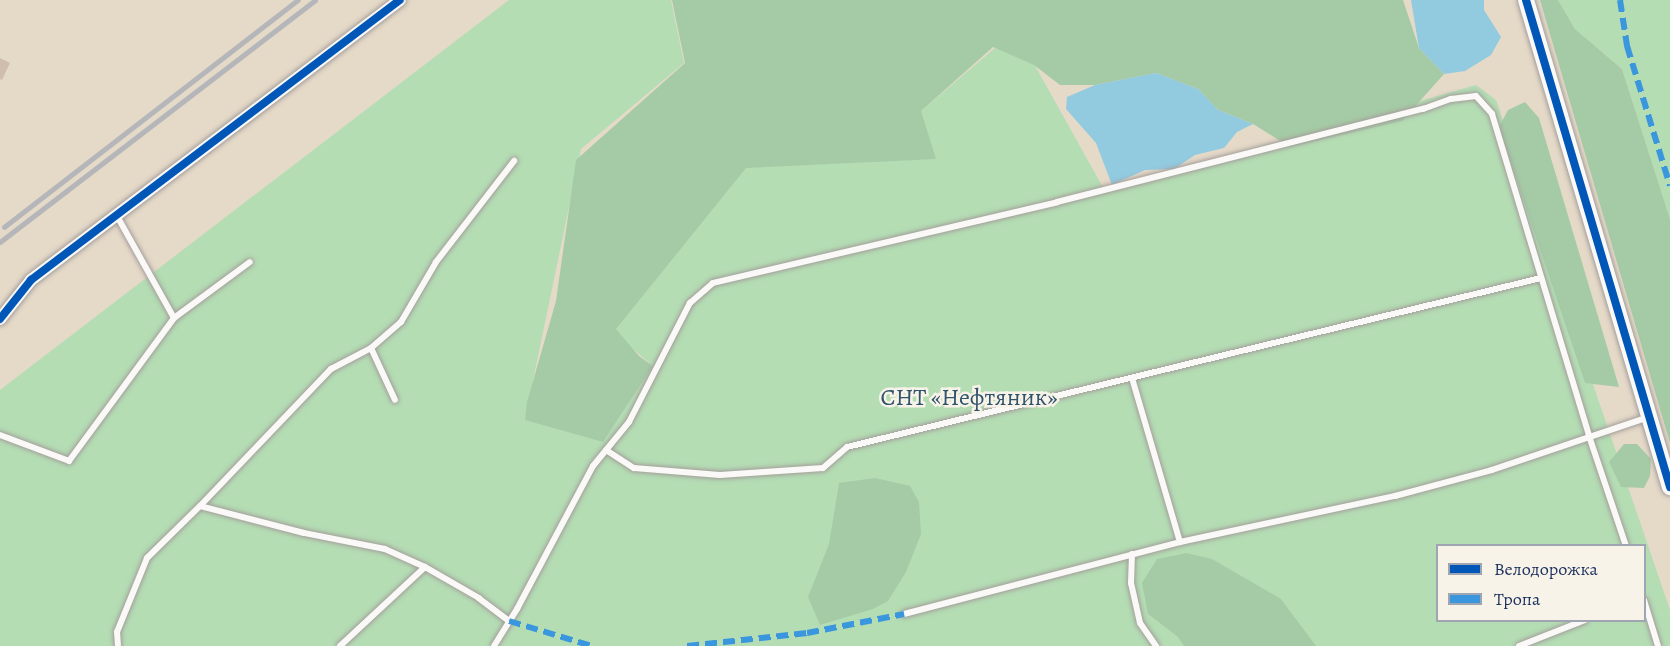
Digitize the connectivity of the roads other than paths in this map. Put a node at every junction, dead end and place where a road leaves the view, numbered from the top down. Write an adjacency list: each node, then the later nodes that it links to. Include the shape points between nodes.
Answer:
1 (400, 0): 4 (street)
2 (1526, 0): 12 (street)
3 (514, 161): 9 (lane, via 436,262 401,322)
4 (117, 216): 7 (lane); 8 (street, via 31,280)
5 (250, 262): 7 (lane)
6 (1541, 278): 10 (lane); 14 (lane); 15 (lane, via 1492,114 1476,96 1451,99 1080,196 713,283 690,303 629,422)
7 (174, 318): 13 (lane, via 69,461)
8 (0, 319)
9 (371, 348): 11 (lane); 17 (lane, via 331,369)
10 (1132, 378): 15 (lane, via 848,447 823,468 720,474 634,468); 18 (lane)
11 (395, 400)
12 (1650, 416): 14 (lane); 16 (street)
13 (0, 435)
14 (1589, 436): 18 (lane, via 1492,470); 19 (lane)
15 (606, 450): 24 (lane, via 593,466)
16 (1670, 487)
17 (200, 506): 21 (lane, via 385,549); 26 (lane, via 147,558 117,632)
18 (1180, 542): 20 (lane)
19 (1625, 544)
20 (1132, 554): 23 (lane); 29 (lane, via 1131,583 1140,622)
21 (424, 567): 24 (lane, via 479,598); 27 (lane)
22 (1646, 607): 31 (lane)
23 (904, 614)
24 (509, 621): 28 (lane)
25 (1582, 622): 30 (lane)
26 (118, 646)
27 (340, 646)
28 (494, 646)
29 (1156, 646)
30 (1520, 646)
31 (1658, 646)

